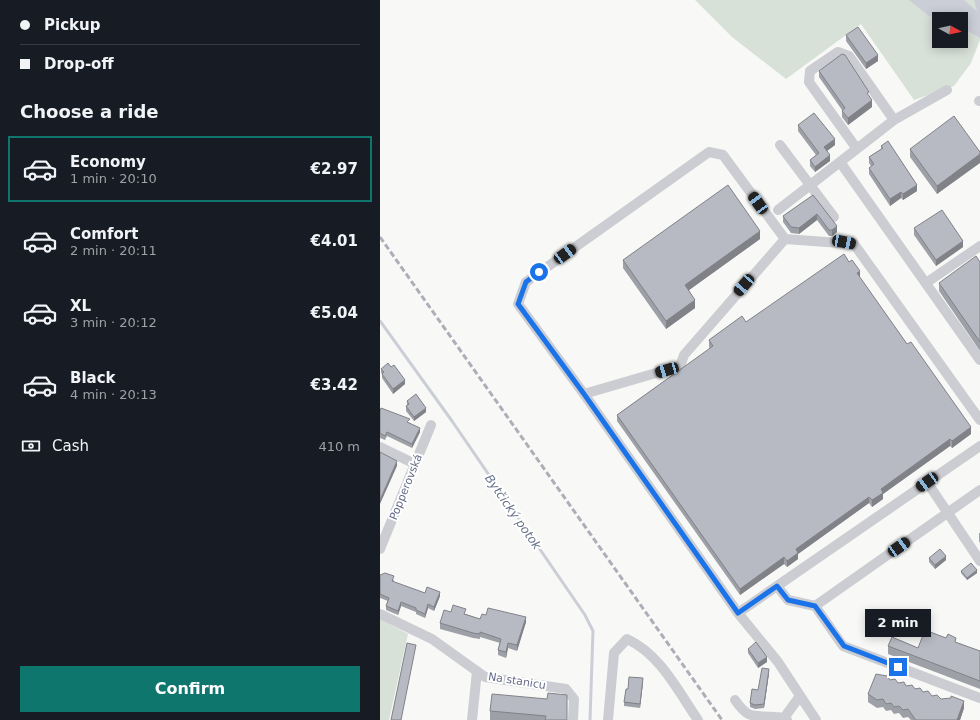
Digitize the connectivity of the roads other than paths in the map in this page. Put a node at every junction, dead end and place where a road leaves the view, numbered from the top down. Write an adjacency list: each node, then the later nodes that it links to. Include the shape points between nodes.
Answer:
1 (947, 90): 2 (street)
2 (894, 120): 4 (street); 4 (street, via 849,56 838,52 810,71 809,82)
3 (780, 145): 6 (street)
4 (857, 149): 5 (street)
5 (840, 162): 6 (street); 11 (street)
6 (810, 185): 7 (street); 8 (street)
7 (778, 210)
8 (834, 217)
9 (784, 238): 13 (street, via 684,355 680,366); 13 (street, via 723,155 709,152 526,282 518,304); 14 (street, via 854,244)
10 (980, 246): 11 (street)
11 (926, 283): 12 (street)
12 (980, 360)
13 (584, 394): 26 (street)
14 (980, 420)
15 (431, 425): 18 (street, Popperovská)
16 (980, 446): 19 (street)
17 (380, 447): 18 (street)
18 (415, 464): 22 (street, Popperovská)
19 (927, 482): 21 (street); 24 (street)
20 (980, 490): 21 (street)
21 (948, 513): 23 (street); 25 (street)
22 (380, 549)
23 (980, 560)
24 (777, 586): 25 (street, via 788,600); 26 (street)
25 (815, 606): 30 (street, via 844,646)
26 (738, 613): 29 (street, via 778,662)
27 (380, 614): 28 (street, Na stanicu, via 432,639)
28 (477, 671): 33 (street); 34 (street, Na stanicu, via 485,677 566,689 574,700)
29 (800, 696): 32 (street); 37 (street)
30 (980, 698)
31 (735, 700): 32 (street, via 743,711 753,717)
32 (785, 719)
33 (472, 720)
34 (573, 720)
35 (608, 720): 36 (street, via 614,653 627,639 640,645 654,658)
36 (698, 720)
37 (816, 720)

